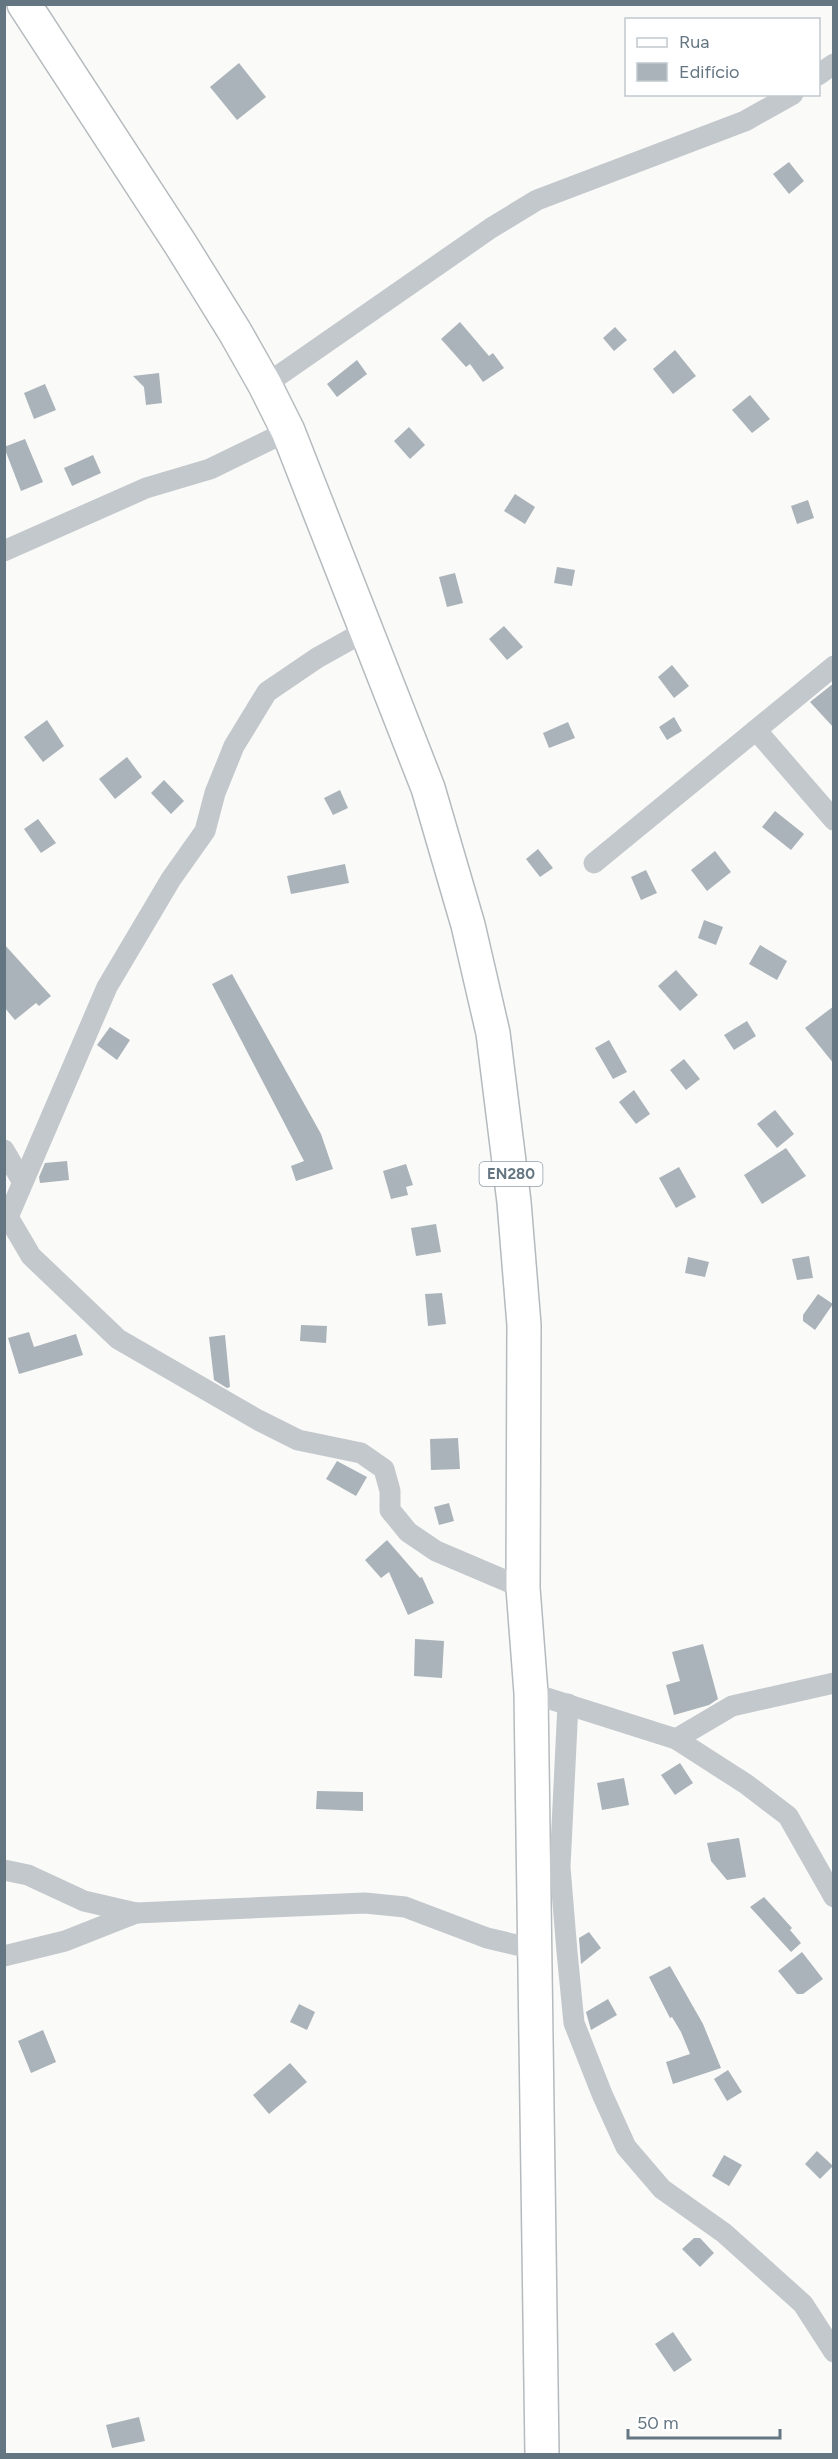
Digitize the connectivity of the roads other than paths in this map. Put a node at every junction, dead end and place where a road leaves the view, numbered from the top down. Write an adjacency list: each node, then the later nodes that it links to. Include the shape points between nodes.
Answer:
1 (24, 4): 5 (main road, EN280, via 181,245)
2 (834, 64): 3 (street)
3 (820, 74)
4 (789, 96): 5 (street, via 745,121 537,200)
5 (265, 385): 6 (main road, EN280)
6 (288, 431): 7 (street, via 210,469 146,488); 8 (main road, EN280)
7 (4, 551)
8 (367, 630): 14 (street, via 267,692 234,746 205,831 171,879 107,987); 16 (main road, EN280, via 428,789 468,925 493,1033 514,1202 524,1325)
9 (834, 666): 10 (street)
10 (756, 730): 11 (street); 12 (street)
11 (834, 820)
12 (594, 863)
13 (4, 1150): 14 (street)
14 (22, 1181): 15 (street)
15 (6, 1218): 16 (street, via 31,1256 118,1339 298,1440 361,1453 384,1469 390,1510 408,1532 436,1551)
16 (523, 1588): 18 (main road, EN280)
17 (834, 1683): 20 (street, via 732,1706)
18 (531, 1693): 19 (street); 24 (main road, EN280)
19 (568, 1704): 20 (street); 26 (street, via 560,1868 567,1952 574,2023 602,2094 626,2147 662,2189 724,2233 803,2304)
20 (676, 1739): 22 (street, via 788,1816)
21 (4, 1870): 23 (street, via 28,1875 84,1901)
22 (834, 1897)
23 (136, 1913): 24 (street, via 365,1903 405,1907 487,1938); 25 (street, via 65,1941)
24 (534, 1949): 27 (main road, EN280)
25 (4, 1956)
26 (834, 2352)
27 (542, 2454)

